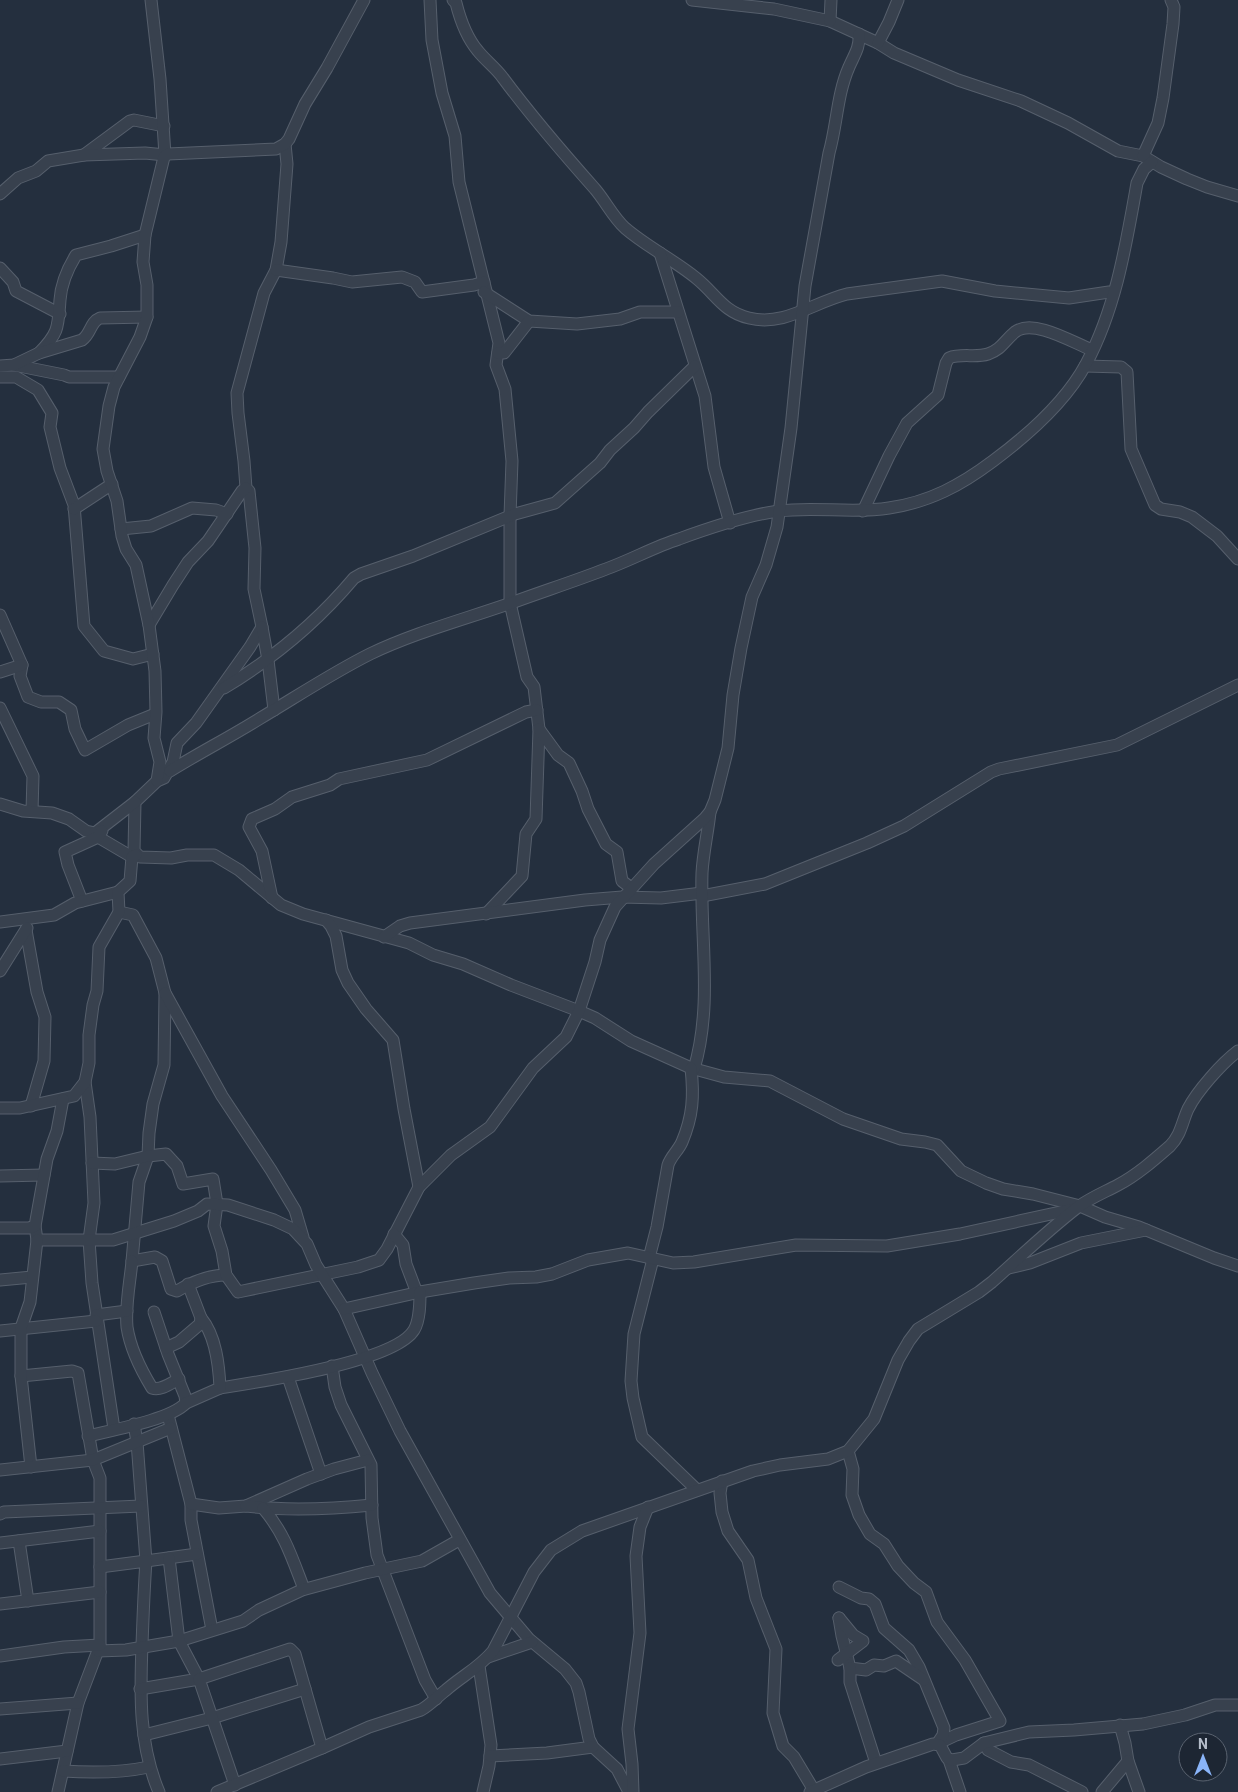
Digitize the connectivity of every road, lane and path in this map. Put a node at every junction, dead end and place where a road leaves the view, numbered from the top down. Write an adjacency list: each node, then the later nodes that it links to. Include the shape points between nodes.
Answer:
1 (151, 0): 13 (street)
2 (364, 0): 14 (street)
3 (430, 0): 24 (street, via 432,40 442,93 455,136)
4 (453, 0): 21 (street, via 477,50 502,76 624,227)
5 (692, 0): 9 (street)
6 (831, 0): 9 (street)
7 (898, 0): 11 (street, via 889,22)
8 (1171, 0): 17 (street, via 1173,24 1163,98)
9 (830, 21): 10 (street)
10 (859, 34): 11 (street); 12 (street)
11 (875, 42): 12 (street); 17 (street, via 958,80 1021,101 1118,151)
12 (858, 52): 27 (street, via 848,69 838,101)
13 (164, 126): 15 (street, via 130,121); 16 (street)
14 (285, 144): 16 (street, via 276,149); 23 (street, via 287,164)
15 (84, 155): 16 (street); 18 (street, via 48,161 36,171 18,178)
16 (165, 155): 20 (street)
17 (1147, 161): 19 (street, via 1207,187); 26 (street, via 1138,183 1119,279)
18 (0, 194)
19 (1238, 196)
20 (145, 235): 29 (street, via 76,255 68,267 63,285); 30 (street, via 143,262)
21 (660, 253): 27 (street, via 694,276 725,307 739,315 765,321); 28 (street)
22 (0, 268): 29 (street, via 16,291)
23 (276, 270): 24 (street, via 352,282 402,277 415,282 422,292); 40 (street, via 264,292 238,393)
24 (479, 284): 25 (street)
25 (487, 294): 31 (street); 34 (street)
26 (1112, 294): 27 (street, via 1069,298 995,291 942,281 847,294); 32 (street, via 1108,314)
27 (802, 311): 43 (street)
28 (678, 312): 31 (street, via 640,312 620,319 577,324); 35 (street)
29 (60, 314): 33 (street, via 53,338)
30 (147, 317): 33 (street, via 100,318 82,340); 38 (street)
31 (529, 321): 34 (street)
32 (1092, 350): 36 (street); 42 (street, via 1049,330 1031,328 1015,332 1000,348 985,355 949,358 938,395 907,423)
33 (39, 353): 37 (street)
34 (501, 353): 45 (street, via 496,366 505,389 512,461)
35 (695, 366): 45 (street, via 560,499); 46 (street, via 707,407 714,467)
36 (1085, 366): 42 (street, via 1059,402 1014,445 962,483 912,504); 48 (street, via 1122,368 1127,372 1131,449 1155,505 1192,517 1217,536)
37 (4, 370): 38 (street, via 69,378); 41 (street, via 38,390 52,413 50,427)
38 (119, 377): 39 (street, via 109,406 103,449)
39 (112, 484): 41 (street); 47 (street)
40 (246, 488): 44 (street); 52 (street, via 250,491 256,548 254,589)
41 (74, 509): 53 (street, via 84,626 104,651 133,659)
42 (863, 510): 43 (street)
43 (779, 511): 46 (street); 69 (street, via 766,565 752,597 735,685 728,748)
44 (226, 514): 47 (street, via 192,508 151,526); 51 (street, via 172,585)
45 (510, 516): 49 (street); 54 (street, via 354,578 323,612)
46 (730, 523): 49 (street, via 678,539 607,569)
47 (121, 529): 51 (street, via 126,549 136,565)
48 (1238, 559)
49 (510, 603): 60 (street, via 395,643 347,666); 61 (street, via 527,677 534,687)
50 (0, 615): 55 (street)
51 (149, 625): 53 (street)
52 (262, 628): 54 (street); 58 (street)
53 (153, 654): 62 (street)
54 (268, 660): 58 (street); 60 (street)
55 (22, 664): 56 (street); 62 (street, via 20,676 28,696 42,702 59,702 71,710 84,750)
56 (0, 672)
57 (1238, 685): 74 (street, via 1117,745 990,772 904,826 807,868 754,888)
58 (220, 690): 64 (street, via 177,743)
59 (0, 708): 68 (street, via 33,776)
60 (274, 710): 64 (street)
61 (537, 710): 63 (street); 76 (street, via 526,712 428,760 339,779 292,797 252,819 249,827 262,851)
62 (155, 714): 65 (street, via 154,738 160,762)
63 (539, 729): 72 (street, via 558,755 569,763 606,844 616,852 622,881); 79 (street, via 536,819 526,834 522,876)
64 (170, 771): 65 (street)
65 (157, 781): 66 (street)
66 (135, 802): 70 (street); 71 (street)
67 (0, 804): 68 (street)
68 (32, 811): 70 (street, via 52,813 69,819 86,831)
69 (710, 812): 72 (street); 74 (street)
70 (101, 833): 71 (street); 77 (street, via 65,852)
71 (134, 856): 73 (street, via 130,882); 76 (street, via 214,855 239,870)
72 (631, 888): 75 (street)
73 (118, 892): 77 (street); 78 (street)
74 (702, 894): 75 (street); 89 (street, via 703,1032)
75 (622, 897): 79 (street); 87 (street, via 606,923)
76 (272, 898): 81 (street, via 302,914)
77 (82, 902): 80 (street)
78 (119, 912): 86 (street, via 133,915 156,958); 90 (street, via 99,947)
79 (486, 914): 84 (street, via 400,926)
80 (54, 915): 82 (street); 83 (street)
81 (326, 920): 84 (street); 98 (street, via 336,936 342,970 348,983 393,1040)
82 (0, 922)
83 (26, 930): 85 (street); 92 (street, via 45,1017 44,1061)
84 (384, 937): 87 (street)
85 (0, 971)
86 (166, 993): 94 (street, via 164,1065 153,1104); 108 (street, via 222,1096 295,1210)
87 (580, 1010): 89 (street, via 631,1041); 98 (street, via 566,1037 533,1068 490,1127 451,1155)
88 (1238, 1051): 100 (street, via 1193,1101 1179,1134 1170,1146 1121,1184)
89 (692, 1069): 100 (street, via 724,1077 770,1080 852,1122 901,1139 936,1145 962,1171 986,1183); 109 (street, via 693,1105 682,1142 670,1158)
90 (86, 1082): 91 (street, via 74,1096); 95 (street)
91 (62, 1099): 92 (street); 97 (street)
92 (31, 1106): 93 (street)
93 (0, 1108)
94 (148, 1156): 95 (street, via 115,1164); 99 (street, via 166,1154 176,1166 183,1184 213,1179); 104 (street, via 139,1182)
95 (92, 1163): 107 (street, via 94,1203)
96 (0, 1176): 97 (street)
97 (44, 1176): 101 (street)
98 (419, 1187): 105 (street)
99 (217, 1204): 104 (street, via 207,1204 174,1221); 108 (street, via 274,1220 293,1229); 113 (street, via 214,1226)
100 (1078, 1207): 103 (street); 109 (street, via 901,1245 803,1245 694,1262 673,1263); 112 (street)
101 (35, 1226): 102 (street); 106 (street)
102 (0, 1228)
103 (1146, 1230): 111 (street); 112 (street, via 1082,1243 1030,1263)
104 (136, 1232): 107 (street, via 113,1240); 110 (street)
105 (394, 1234): 114 (street, via 379,1260); 118 (street, via 403,1245 406,1264)
106 (37, 1240): 107 (street); 115 (street)
107 (89, 1240): 122 (street)
108 (303, 1240): 114 (street)
109 (651, 1258): 118 (street, via 628,1253 588,1260 552,1274); 147 (street, via 634,1334 633,1398 642,1436)
110 (132, 1261): 117 (street, via 155,1257 162,1261 171,1290 177,1291); 120 (street)
111 (1238, 1266)
112 (1007, 1268): 140 (street, via 979,1292 918,1329 898,1360 874,1419)
113 (226, 1275): 114 (street, via 238,1292); 117 (street, via 214,1275)
114 (323, 1275): 119 (street)
115 (32, 1277): 116 (street); 124 (street, via 30,1302)
116 (0, 1280)
117 (188, 1284): 123 (street)
118 (419, 1293): 119 (street); 127 (street, via 420,1304 414,1329 396,1345)
119 (344, 1309): 127 (street)
120 (127, 1311): 122 (street); 131 (street, via 132,1346 152,1388 162,1388)
121 (154, 1312): 126 (street)
122 (96, 1318): 124 (street); 137 (street)
123 (201, 1318): 126 (street, via 191,1333); 132 (street, via 216,1351)
124 (21, 1328): 125 (street); 129 (street)
125 (0, 1332)
126 (166, 1348): 131 (street)
127 (366, 1358): 128 (street); 158 (street, via 400,1431)
128 (332, 1366): 130 (street); 142 (street, via 341,1405)
129 (21, 1376): 138 (street, via 78,1373); 143 (street)
130 (288, 1377): 132 (street); 145 (street)
131 (179, 1379): 133 (street)
132 (220, 1388): 133 (street)
133 (186, 1403): 134 (street)
134 (168, 1415): 135 (street); 136 (street)
135 (134, 1424): 137 (street); 139 (street)
136 (171, 1428): 139 (street); 149 (street)
137 (114, 1429): 138 (street)
138 (88, 1436): 141 (street)
139 (137, 1442): 141 (street); 152 (street)
140 (848, 1451): 146 (street, via 828,1459 780,1465); 194 (street, via 853,1470 852,1495 859,1515 870,1534 884,1544 898,1566 926,1592 938,1622 965,1660 1000,1721)
141 (93, 1460): 143 (street); 151 (street, via 100,1478)
142 (368, 1460): 145 (street); 150 (street, via 372,1474)
143 (31, 1467): 144 (street)
144 (0, 1470)
145 (321, 1474): 153 (street)
146 (722, 1481): 147 (street); 148 (street)
147 (701, 1489): 148 (street); 154 (street)
148 (720, 1502): 206 (street, via 728,1531 748,1560 756,1598 776,1649 774,1722 784,1749 794,1757)
149 (190, 1504): 153 (street, via 219,1508); 161 (street)
150 (372, 1504): 155 (street, via 345,1508); 165 (street, via 374,1545)
151 (100, 1506): 152 (street); 156 (street); 157 (street)
152 (141, 1506): 163 (street)
153 (246, 1506): 155 (street)
154 (648, 1507): 171 (street, via 582,1531 552,1550 534,1572); 212 (street, via 640,1527 636,1556 640,1633 628,1729)
155 (263, 1508): 167 (street, via 287,1542)
156 (0, 1514)
157 (100, 1532): 159 (street); 164 (street)
158 (460, 1540): 165 (street, via 422,1561); 171 (street, via 490,1593)
159 (19, 1541): 160 (street); 169 (street)
160 (0, 1543)
161 (198, 1554): 162 (street); 172 (street)
162 (169, 1558): 163 (street); 173 (street)
163 (146, 1561): 164 (street); 175 (street)
164 (100, 1567): 168 (street)
165 (383, 1570): 167 (street); 186 (street, via 403,1627)
166 (839, 1587): 183 (street, via 875,1604 884,1628 909,1650)
167 (304, 1590): 172 (street, via 259,1610 243,1621)
168 (100, 1592): 169 (street); 176 (street)
169 (28, 1601): 170 (street)
170 (0, 1604)
171 (511, 1616): 174 (street); 178 (street)
172 (212, 1630): 173 (street)
173 (179, 1641): 175 (street); 182 (street)
174 (532, 1642): 178 (street); 195 (street, via 565,1668 576,1683)
175 (142, 1647): 176 (street, via 126,1650); 184 (street)
176 (99, 1648): 177 (street, via 64,1647); 187 (street)
177 (0, 1656)
178 (488, 1657): 180 (street)
179 (842, 1657): 181 (street)
180 (479, 1666): 186 (street); 198 (street)
181 (850, 1668): 183 (street, via 866,1670 896,1661); 202 (street, via 850,1682)
182 (198, 1679): 184 (street); 185 (street, via 290,1649 295,1654); 190 (street)
183 (924, 1680): 194 (street, via 944,1728)
184 (140, 1689): 192 (street)
185 (305, 1689): 190 (street); 196 (street)
186 (436, 1699): 196 (street, via 421,1710 369,1726)
187 (78, 1703): 189 (street); 197 (street)
188 (1238, 1706): 191 (street, via 1215,1705 1143,1724)
189 (0, 1709)
190 (212, 1718): 192 (street); 205 (street)
191 (1120, 1725): 193 (street, via 1068,1731 1041,1730); 201 (street)
192 (144, 1735): 203 (street)
193 (984, 1743): 200 (street, via 964,1758); 214 (street, via 988,1750 1011,1762 1028,1765)
194 (937, 1744): 200 (street); 202 (street)
195 (593, 1747): 198 (street); 211 (street, via 616,1769)
196 (322, 1748): 205 (street)
197 (67, 1751): 199 (street); 204 (street)
198 (490, 1756): 210 (street)
199 (0, 1759)
200 (949, 1760): 213 (street)
201 (1128, 1761): 215 (street); 216 (street)
202 (876, 1763): 206 (street)
203 (149, 1766): 204 (street, via 106,1773); 208 (street)
204 (63, 1771): 207 (street)
205 (235, 1785): 209 (street)
206 (813, 1791)
207 (58, 1792)
208 (159, 1792)
209 (217, 1792)
210 (483, 1792)
211 (629, 1792)
212 (633, 1792)
213 (960, 1792)
214 (1082, 1792)
215 (1102, 1792)
216 (1139, 1792)

